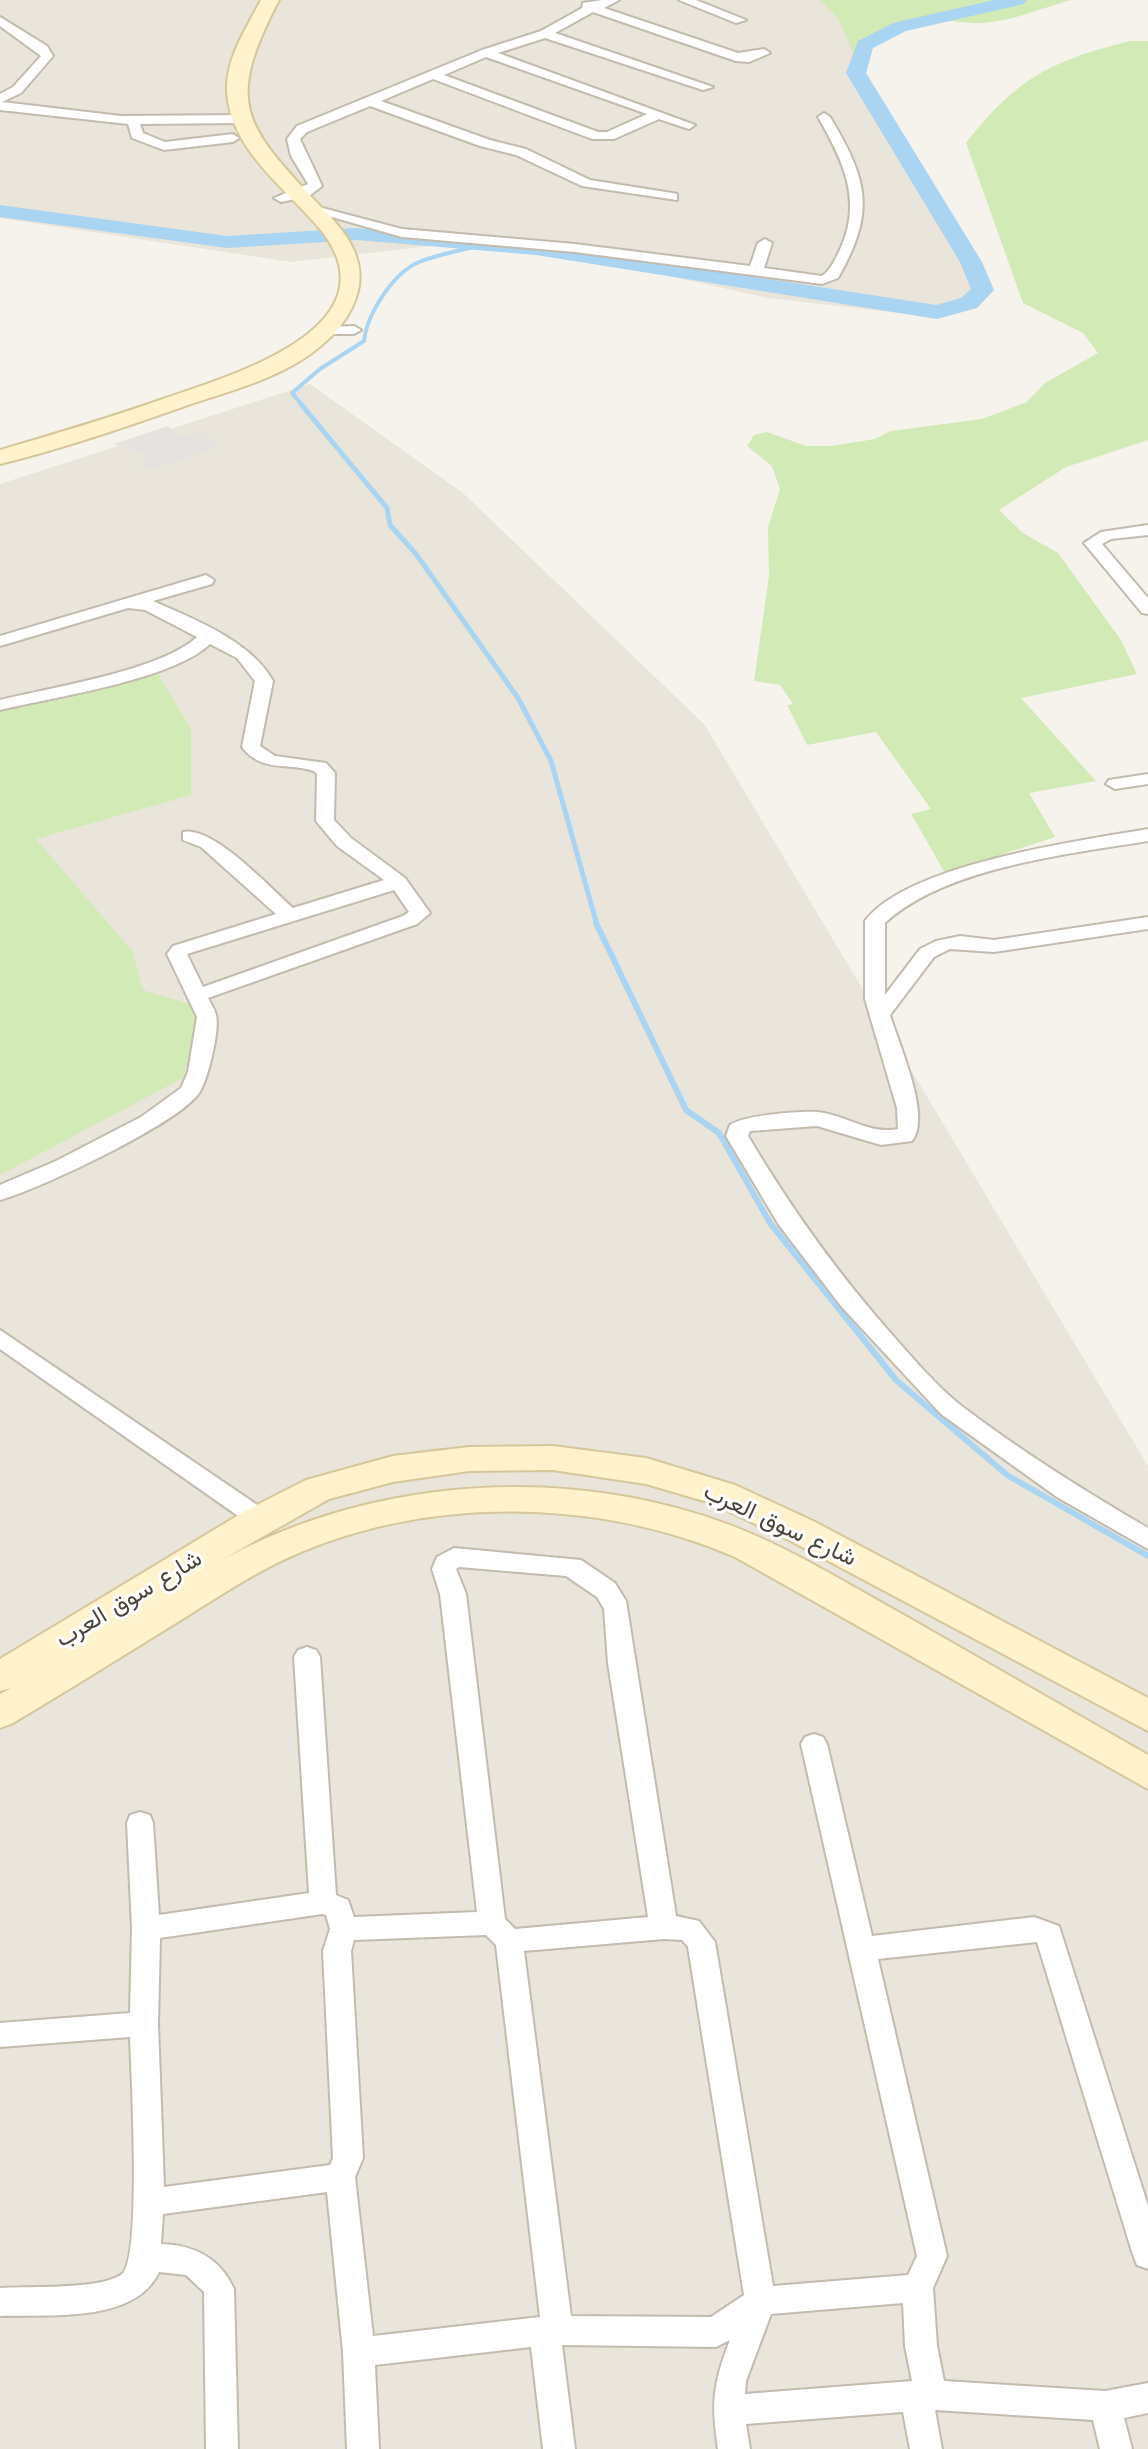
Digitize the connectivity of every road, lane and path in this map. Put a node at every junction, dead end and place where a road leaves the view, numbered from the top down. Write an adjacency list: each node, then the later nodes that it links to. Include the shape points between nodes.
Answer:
1 (255, 0): 19 (main road, via 222,80)
2 (270, 0): 19 (main road, via 237,75)
3 (577, 0): 6 (street)
4 (613, 0): 6 (street)
5 (685, 0): 7 (street)
6 (590, 8): 9 (street); 11 (street, via 736,57)
7 (740, 20)
8 (0, 21): 14 (street, via 47,56 17,90)
9 (545, 34): 10 (street); 13 (street)
10 (486, 53): 12 (street); 17 (street)
11 (764, 53)
12 (435, 76): 15 (street); 17 (street, via 597,136 609,136)
13 (707, 87)
14 (0, 99)
15 (369, 101): 23 (street, via 521,152 587,183); 24 (street, via 295,133 294,146 315,183 309,191)
16 (0, 106): 20 (street)
17 (659, 114): 21 (street)
18 (824, 117): 26 (street, via 859,184 851,244 831,278)
19 (235, 119): 20 (street); 22 (main road); 24 (main road)
20 (133, 120): 22 (street, via 137,135 164,146)
21 (689, 125)
22 (233, 138): 24 (main road)
23 (672, 197)
24 (311, 220): 26 (street); 28 (main road, via 351,272 352,286 342,309); 29 (main road, via 332,271 328,298 307,328 246,368)
25 (765, 243): 26 (street)
26 (755, 273)
27 (354, 330): 28 (street)
28 (325, 331): 29 (main road, via 305,349 260,372)
29 (74, 431): 30 (main road); 31 (main road)
30 (0, 448)
31 (0, 457)
32 (1148, 530): 34 (street, via 1092,543)
33 (206, 580): 35 (street)
34 (1140, 588): 36 (street)
35 (124, 603): 37 (street, via 149,605); 38 (street)
36 (1148, 609)
37 (207, 637): 39 (street, via 190,653 153,667); 44 (street, via 243,654 264,681 251,747 258,757 320,767 326,773 325,821)
38 (0, 641)
39 (0, 705)
40 (1148, 779): 41 (street)
41 (1115, 784)
42 (1148, 835): 48 (street, via 1002,863 893,903 875,921 875,999)
43 (190, 836): 45 (street, via 208,843)
44 (398, 882): 45 (street); 47 (street, via 420,913 410,920)
45 (289, 915): 47 (street, via 180,950 177,954)
46 (1148, 923): 48 (street, via 994,946 974,940 937,946)
47 (199, 995): 49 (street, via 207,1017 190,1091 136,1129)
48 (880, 1015): 52 (street, via 908,1108 909,1130 904,1136 881,1138 818,1119 745,1125 737,1136 787,1220 910,1370 949,1408 1066,1491)
49 (0, 1193)
50 (0, 1338): 51 (street)
51 (260, 1519): 54 (main road, شارع سوق العرب); 56 (main road, شارع سوق العرب, via 318,1489 393,1469 469,1459 553,1458 646,1471 723,1494 800,1530)
52 (1148, 1540)
53 (307, 1657): 60 (street)
54 (0, 1677)
55 (0, 1713): 58 (main road, via 276,1548 345,1523 431,1504 553,1500 690,1525 774,1560)
56 (1148, 1716)
57 (814, 1744): 65 (street)
58 (1148, 1774)
59 (140, 1823): 62 (street)
60 (323, 1902): 62 (street); 63 (street, via 338,1908)
61 (664, 1927): 64 (street); 64 (street, via 612,1599 572,1567 454,1557 444,1569 453,1594); 73 (street, via 689,1929 701,1942)
62 (146, 1928): 66 (street)
63 (344, 1929): 64 (street); 68 (street, via 337,1951 348,2158)
64 (501, 1932): 75 (street)
65 (861, 1949): 70 (street, via 1034,1929 1049,1934); 72 (street, via 932,2256)
66 (144, 2024): 67 (street); 69 (street)
67 (0, 2035)
68 (340, 2177): 69 (street); 76 (street)
69 (149, 2202): 71 (street)
70 (1148, 2255)
71 (145, 2258): 74 (street, via 144,2271 132,2285 104,2296); 81 (street, via 196,2264 208,2271 219,2289)
72 (918, 2288): 73 (street); 77 (street)
73 (760, 2301): 75 (street, via 716,2332); 80 (street, via 730,2381)
74 (0, 2302)
75 (551, 2330): 76 (street); 83 (street)
76 (359, 2352): 82 (street)
77 (924, 2396): 79 (street); 80 (street); 85 (street)
78 (1148, 2398): 79 (street)
79 (1105, 2406): 86 (street)
80 (728, 2410): 84 (street)
81 (222, 2449)
82 (363, 2449)
83 (559, 2449)
84 (734, 2449)
85 (926, 2449)
86 (1116, 2449)

